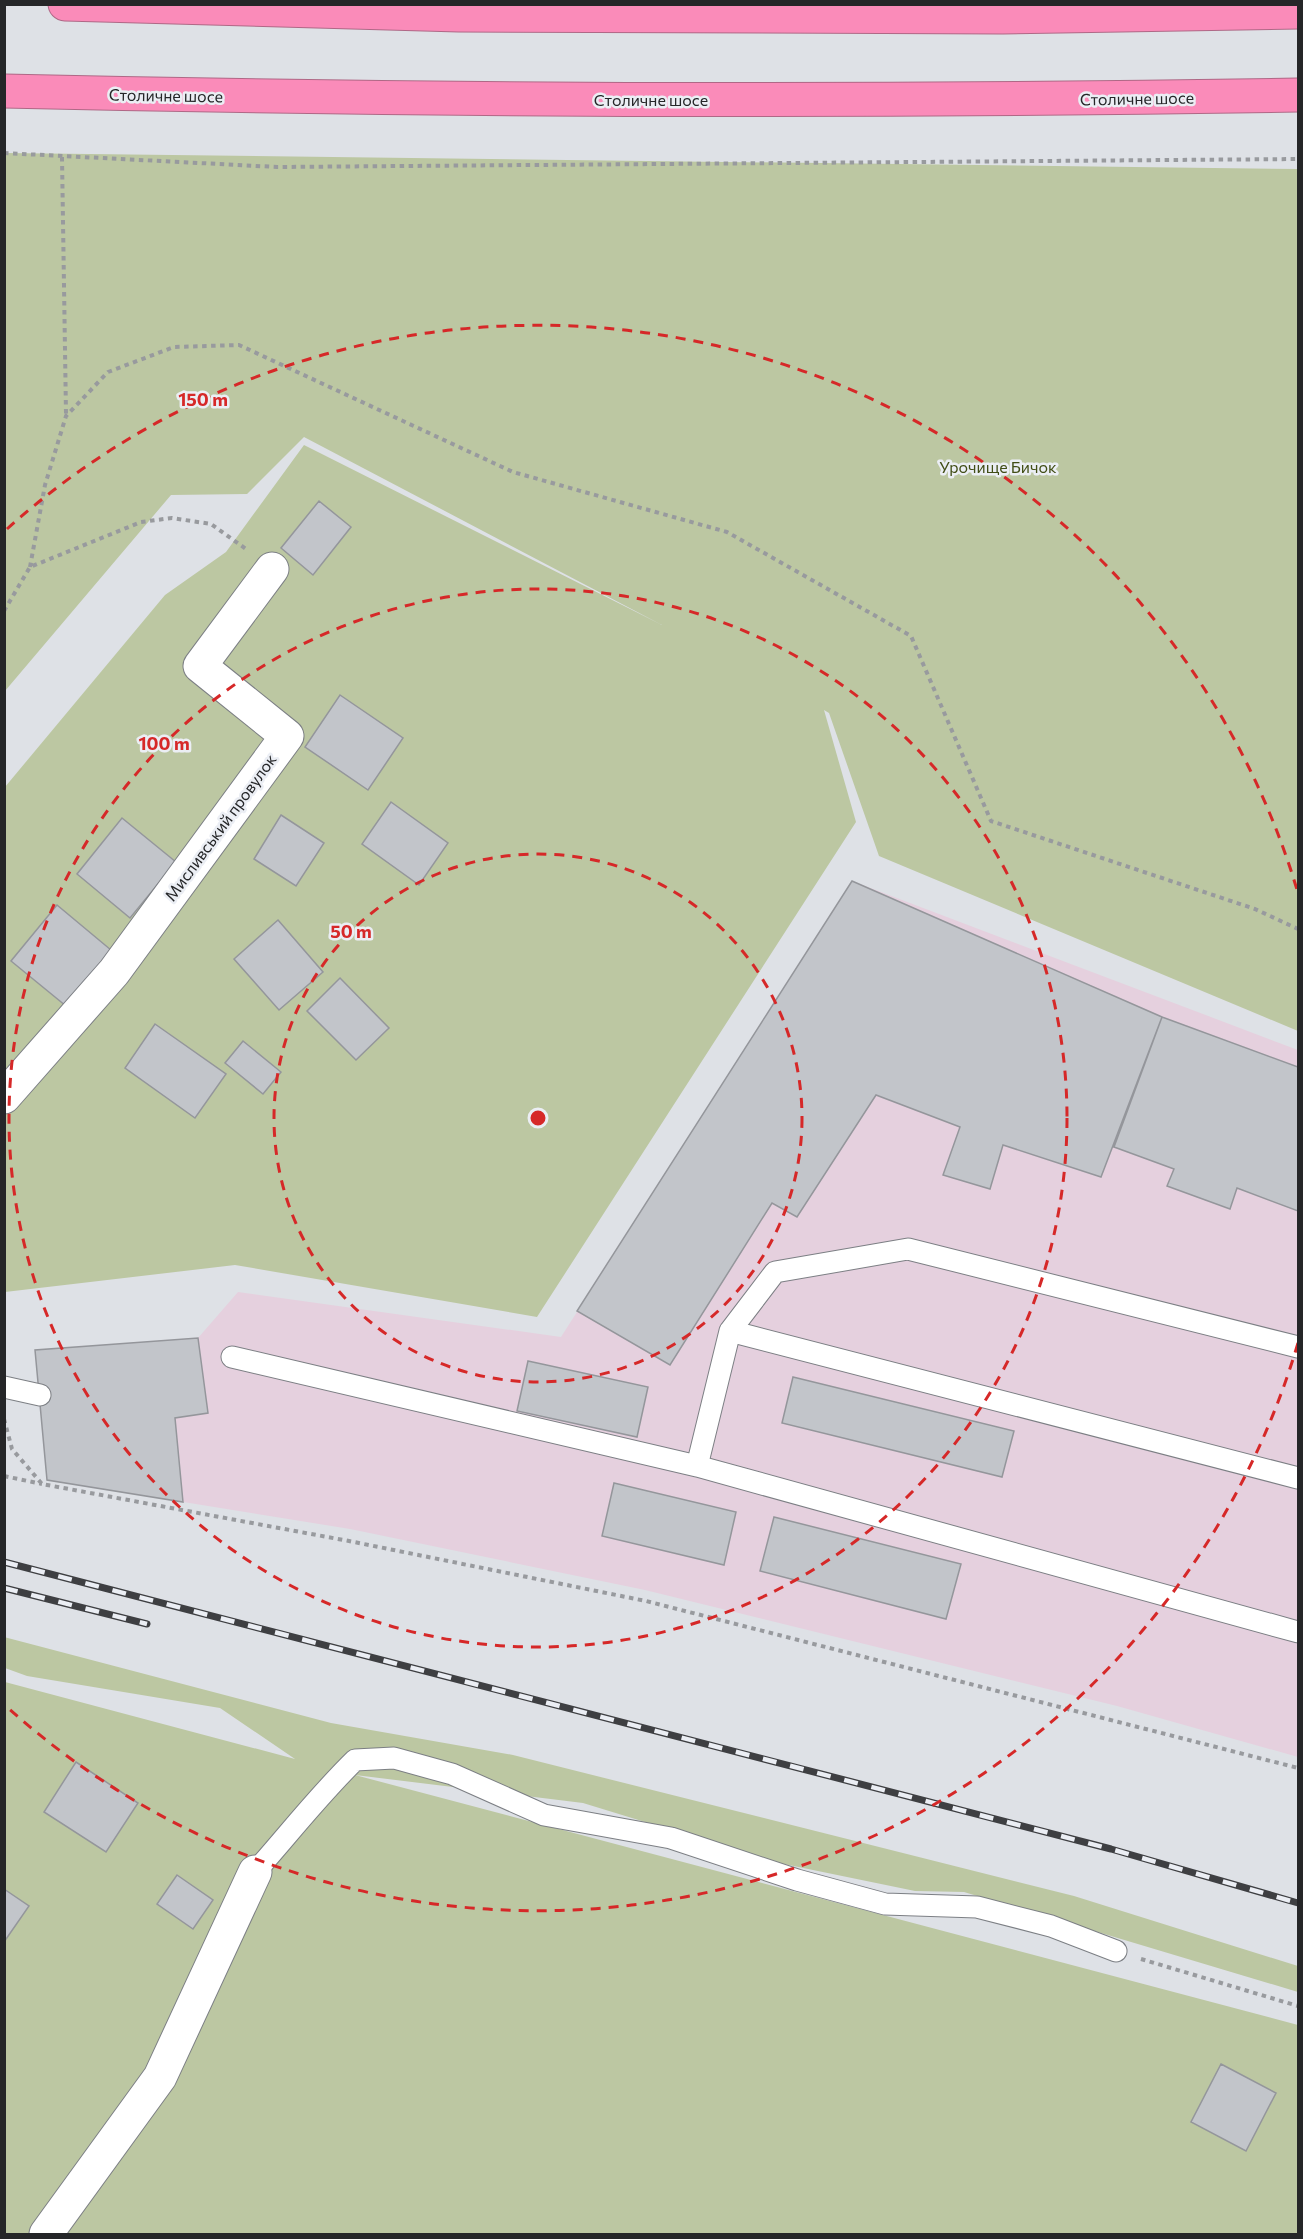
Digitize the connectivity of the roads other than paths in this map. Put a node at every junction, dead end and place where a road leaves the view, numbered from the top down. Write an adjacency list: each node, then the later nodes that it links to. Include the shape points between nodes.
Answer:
1 (65, 4): 2 (highway, via 459,15 1003,17)
2 (1299, 12)
3 (4, 91): 4 (highway, Столичне шосе, via 970,100)
4 (1299, 95)
5 (272, 569): 6 (street, Мисливський провулок, via 200,666 286,736 114,972)
6 (4, 1097)
7 (730, 1331): 8 (lane, via 775,1272 908,1249); 12 (lane); 13 (lane)
8 (1299, 1347)
9 (232, 1357): 12 (lane)
10 (4, 1387): 11 (lane)
11 (39, 1395)
12 (697, 1466): 14 (lane)
13 (1299, 1478)
14 (1299, 1632)
15 (255, 1872): 16 (lane, via 325,1789 355,1760 394,1758 452,1774 544,1815 671,1838 797,1880 885,1904 976,1907 1051,1926); 17 (street, via 160,2077)
16 (1116, 1951)
17 (46, 2235)

